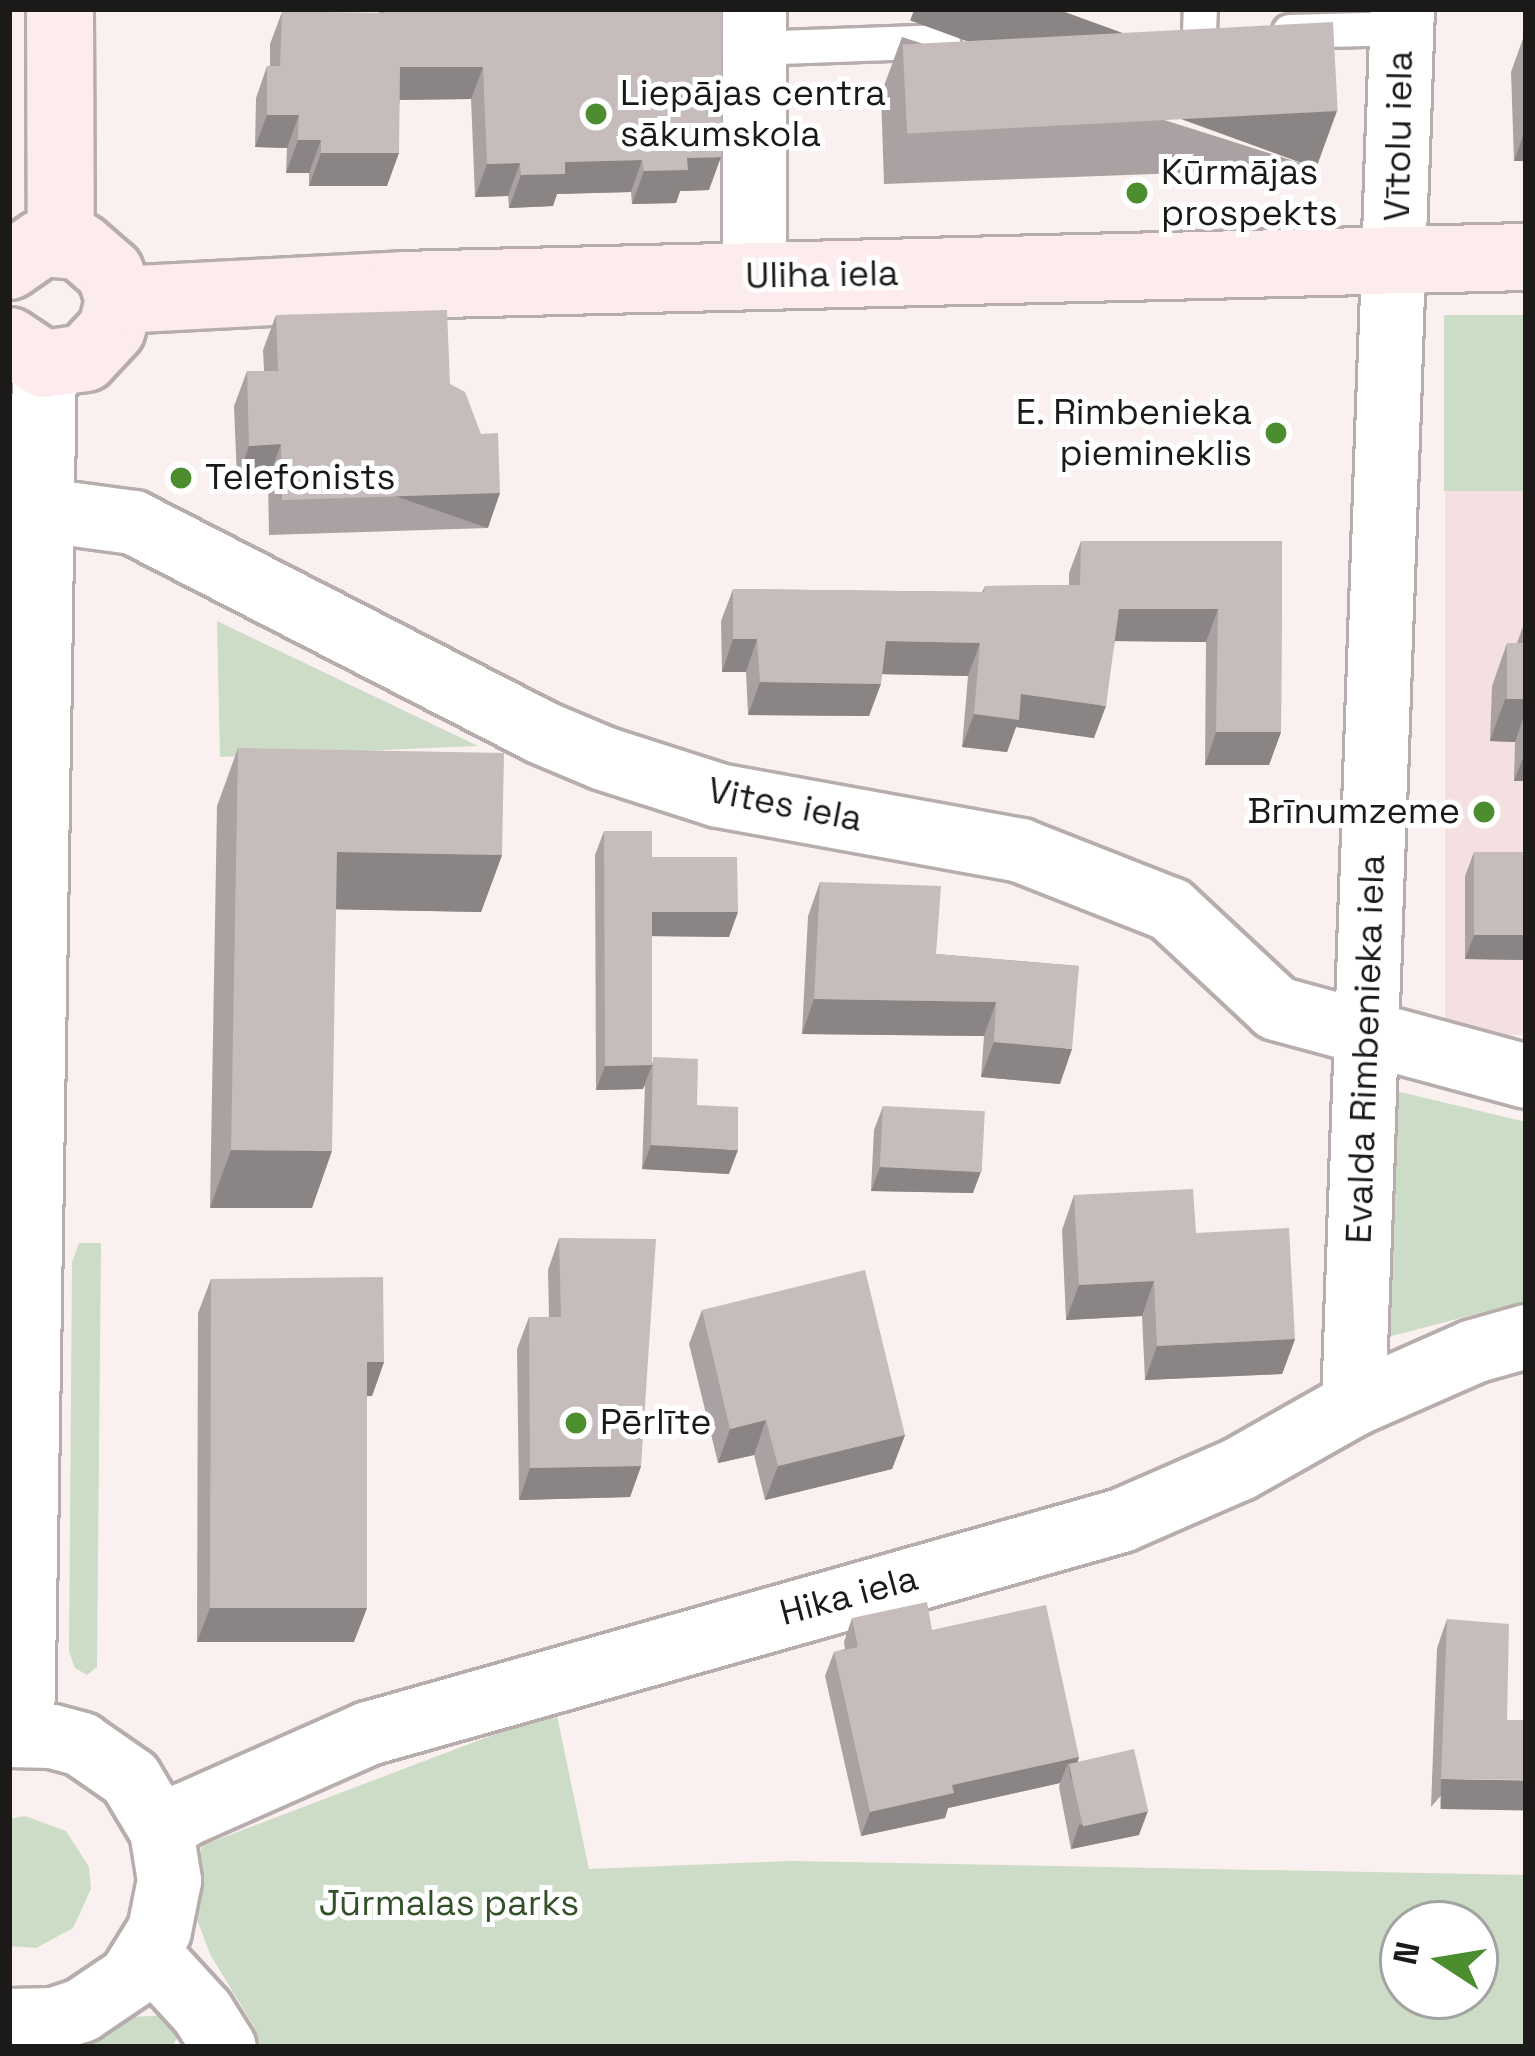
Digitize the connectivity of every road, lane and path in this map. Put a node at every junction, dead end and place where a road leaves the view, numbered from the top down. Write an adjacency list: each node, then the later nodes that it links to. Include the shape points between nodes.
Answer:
1 (60, 9): 8 (main road)
2 (1401, 18): 5 (lane); 10 (street, Vītolu iela)
3 (1207, 25): 6 (lane)
4 (754, 28): 7 (lane); 11 (street)
5 (1267, 31)
6 (1157, 34)
7 (977, 40)
8 (35, 254): 12 (main road, via 98,257)
9 (1526, 257): 10 (main road, Uliha iela)
10 (1397, 263): 11 (main road, Uliha iela); 15 (street, Evalda Rimbenieka iela)
11 (754, 276): 12 (main road, Uliha iela)
12 (119, 300): 13 (main road, via 102,346 65,365)
13 (18, 347): 14 (street)
14 (44, 510): 15 (street, Vites iela, via 133,522 603,758 718,795 1020,850 1149,900 1170,909 1276,1008); 19 (street)
15 (1366, 1036): 16 (street, Vites iela); 18 (street, Evalda Rimbenieka iela)
16 (1526, 1076)
17 (1526, 1336): 18 (street, Hika iela)
18 (1353, 1404): 20 (street, Hika iela, via 1238,1469 1121,1520 368,1733)
19 (15, 1734): 20 (street, via 52,1736 107,1759)
20 (161, 1830): 21 (street, via 169,1880)
21 (148, 1953): 22 (street, via 119,1986 82,2010); 23 (street)
22 (9, 2020)
23 (224, 2047)

